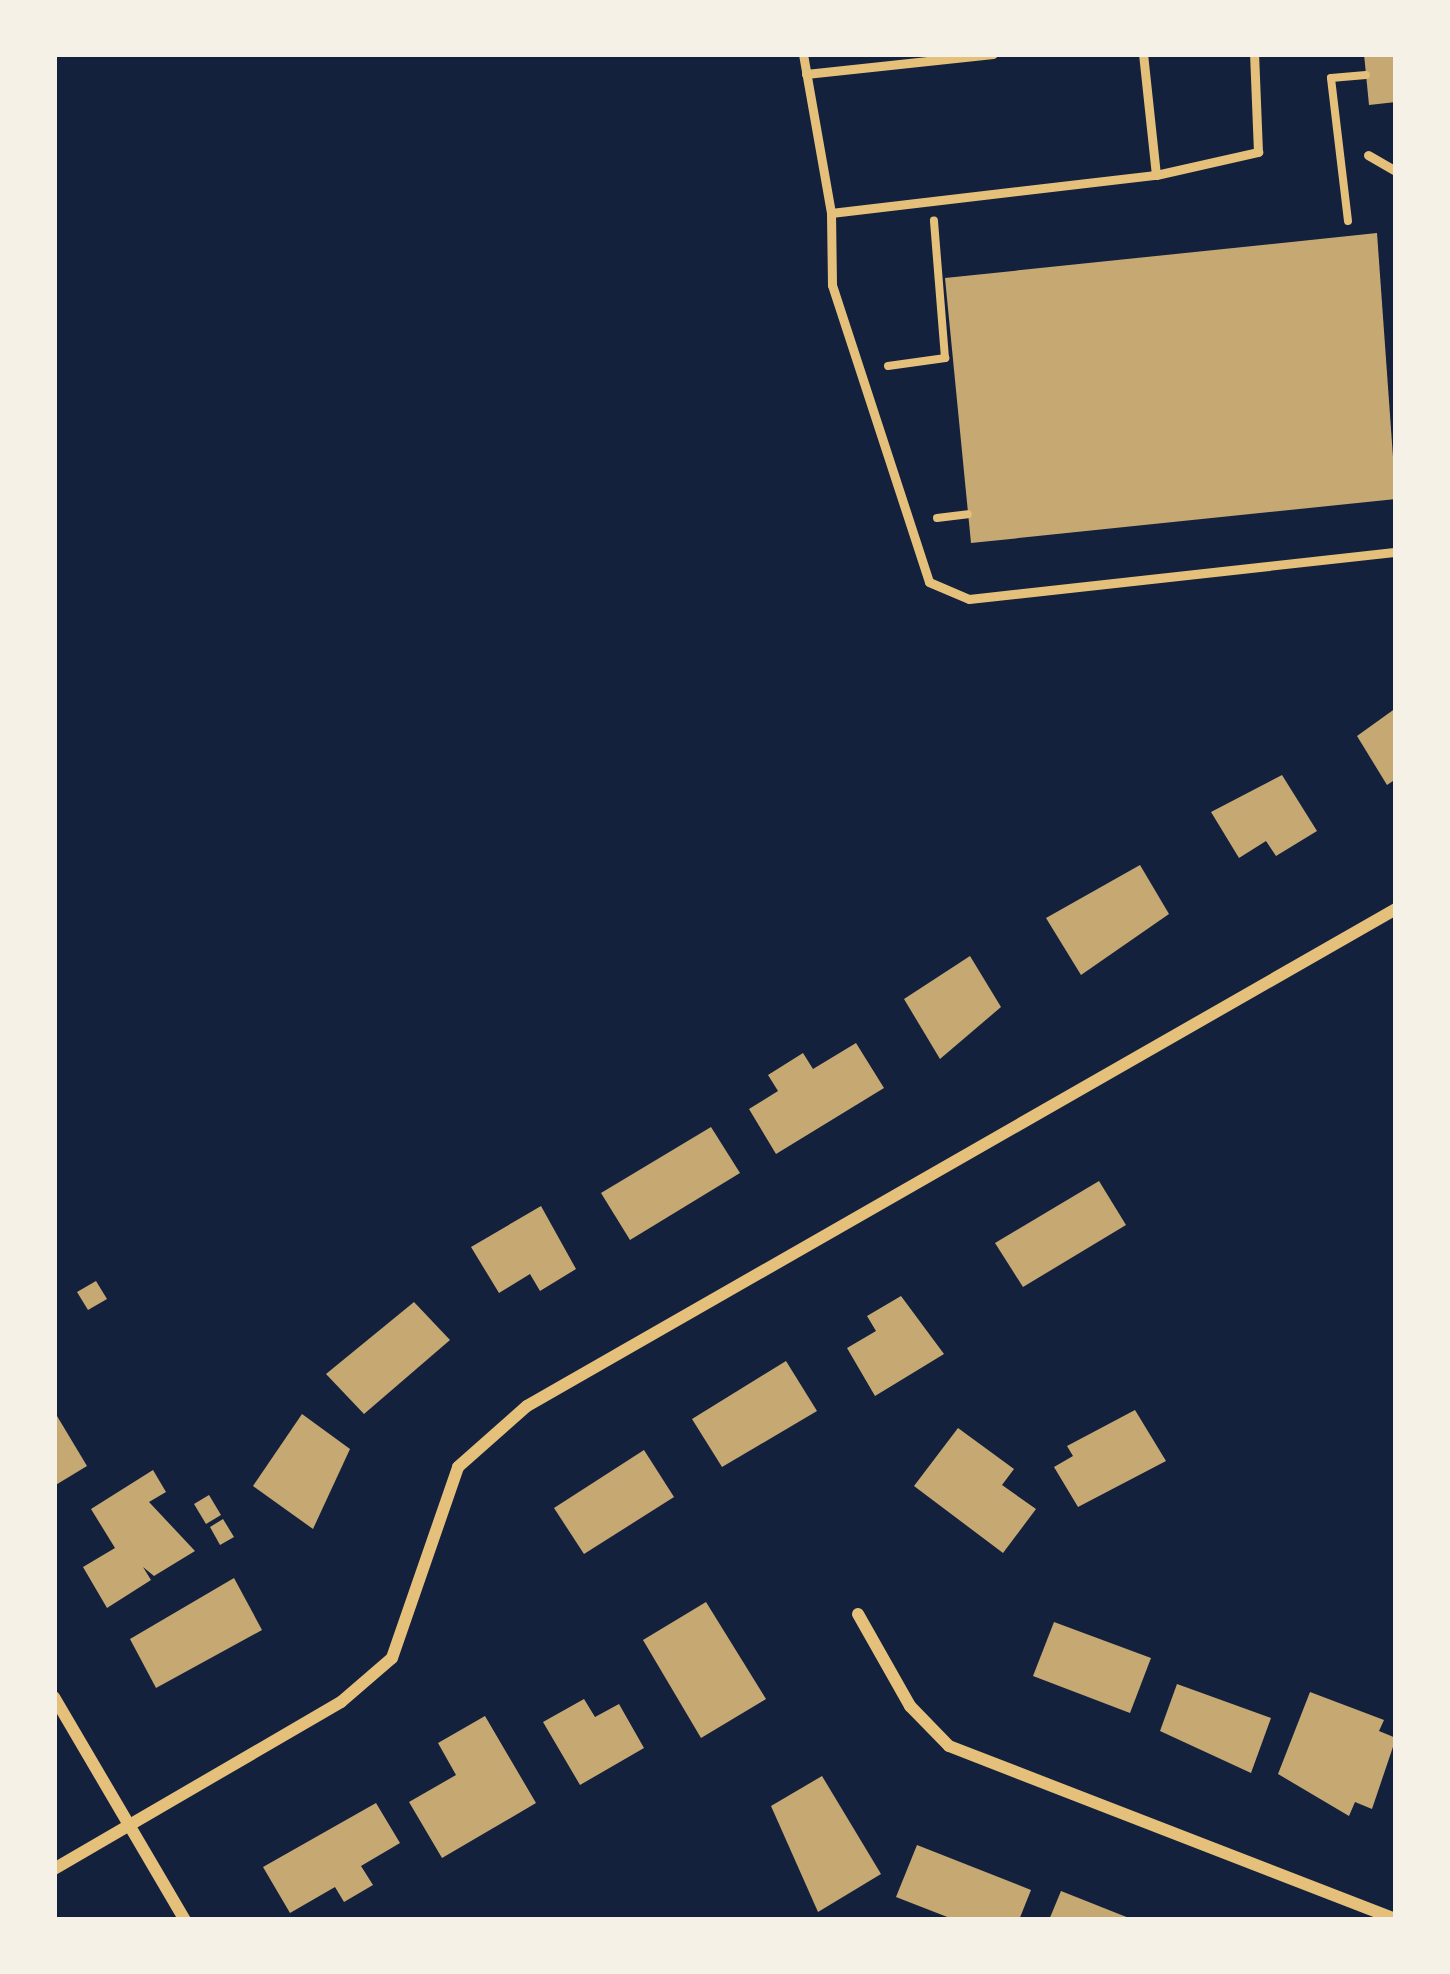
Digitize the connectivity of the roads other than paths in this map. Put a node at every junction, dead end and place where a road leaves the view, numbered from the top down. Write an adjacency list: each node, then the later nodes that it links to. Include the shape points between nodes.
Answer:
1 (803, 54): 5 (lane)
2 (993, 54): 5 (lane)
3 (1143, 54): 8 (lane)
4 (1254, 54): 8 (lane, via 1258,152)
5 (806, 74): 9 (lane)
6 (1368, 155): 7 (lane)
7 (1396, 171)
8 (1156, 175): 9 (lane)
9 (831, 213): 10 (lane, via 832,285 929,582 969,598)
10 (1396, 552)
11 (1396, 909): 14 (street, via 527,1406 458,1467 392,1658 341,1702)
12 (858, 1614): 16 (street, via 910,1706 949,1746)
13 (54, 1697): 14 (street)
14 (130, 1827): 15 (street); 17 (street)
15 (54, 1869)
16 (1396, 1919)
17 (184, 1920)

